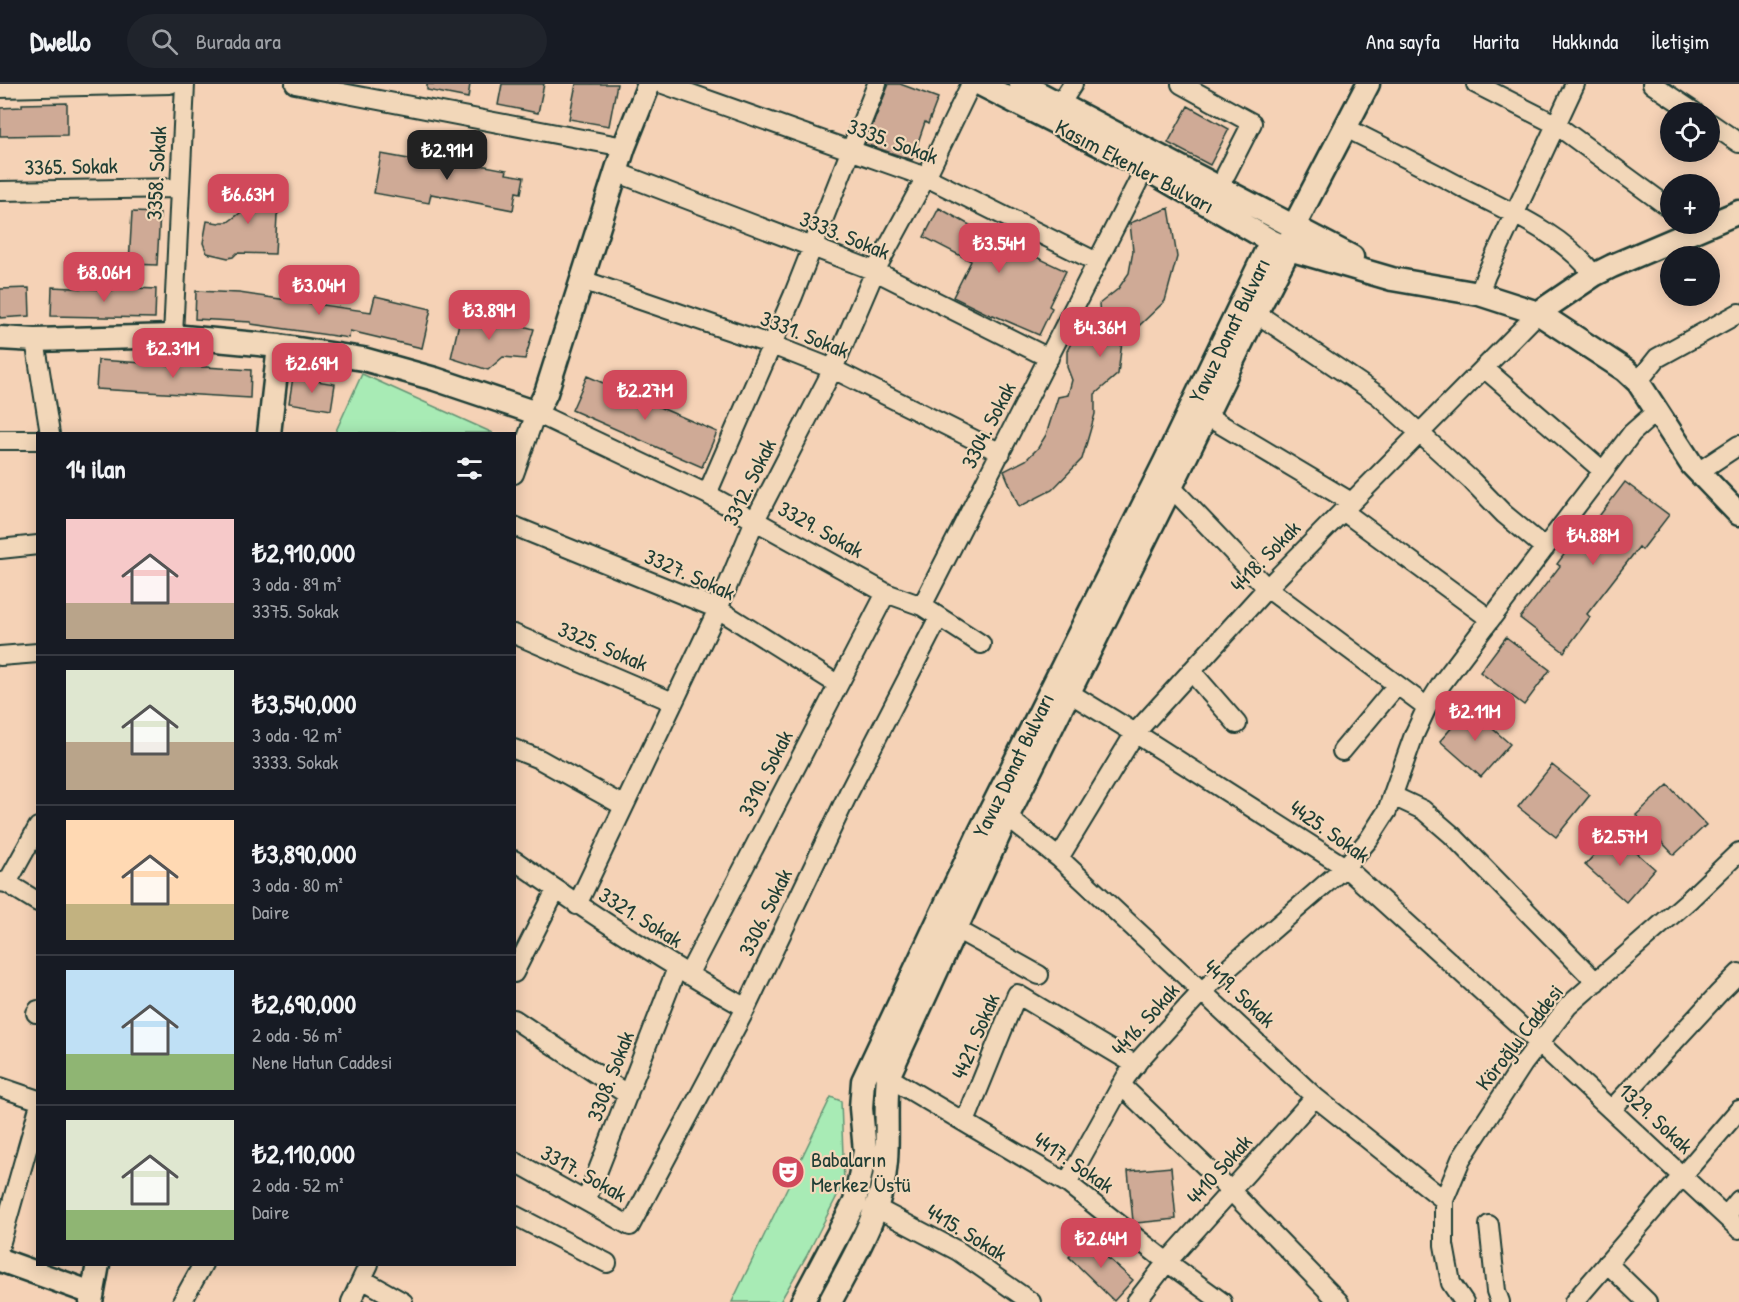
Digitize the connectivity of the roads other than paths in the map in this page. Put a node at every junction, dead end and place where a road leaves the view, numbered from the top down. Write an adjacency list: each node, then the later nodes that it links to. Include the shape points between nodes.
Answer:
1 (170, 84): 16 (street)
2 (184, 84): 29 (street, 3358. Sokak)
3 (295, 84): 23 (street)
4 (649, 84): 23 (street)
5 (663, 84): 24 (street, 3335. Sokak)
6 (877, 84): 24 (street)
7 (970, 84): 28 (street, 3312. Sokak)
8 (980, 84): 25 (street, Kasım Ekenler Bulvarı)
9 (1021, 84): 18 (street, Kasım Ekenler Bulvarı)
10 (1073, 84): 18 (street)
11 (1180, 84): 27 (street, via 1252,123)
12 (1368, 84): 20 (street)
13 (1476, 84): 19 (street)
14 (1575, 84): 19 (street)
15 (1652, 84): 17 (street)
16 (0, 88)
17 (1679, 102)
18 (1060, 104): 35 (street, Kasım Ekenler Bulvarı)
19 (1555, 123): 31 (street); 33 (street)
20 (1346, 128): 33 (street); 35 (street)
21 (1720, 130): 22 (street)
22 (1739, 143)
23 (624, 147): 26 (street)
24 (852, 151): 28 (street, 3335. Sokak); 38 (street)
25 (1144, 168): 37 (street, Kasım Ekenler Bulvarı); 39 (street, 3304. Sokak)
26 (616, 172): 38 (street, 3333. Sokak); 43 (street)
27 (1226, 174)
28 (926, 177): 39 (street, 3335. Sokak); 40 (street, 3312. Sokak)
29 (179, 188): 30 (street, 3365. Sokak); 48 (street, 3358. Sokak)
30 (0, 191)
31 (1660, 201)
32 (1739, 212): 34 (street)
33 (1514, 214): 41 (street, via 1581,258); 44 (street)
34 (1720, 218)
35 (1294, 226): 37 (street); 42 (street, Kasım Ekenler Bulvarı)
36 (1678, 234): 41 (street)
37 (1280, 245): 42 (street, Kasım Ekenler Bulvarı); 46 (street, Yavuz Donat Bulvarı); 156 (street, Yavuz Donat Bulvarı, via 1165,462 980,832 864,1081 861,1108 865,1151 855,1202)
38 (813, 247): 40 (street, 3333. Sokak); 51 (street)
39 (1097, 262): 53 (street, 3304. Sokak)
40 (875, 271): 53 (street, 3333. Sokak); 55 (street, 3312. Sokak)
41 (1594, 275): 47 (street)
42 (1392, 279): 44 (street)
43 (582, 280): 51 (street, 3331. Sokak); 58 (street)
44 (1479, 294): 47 (street)
45 (1739, 312): 56 (street, via 1657,358)
46 (1256, 313): 59 (street, Yavuz Donat Bulvarı); 62 (street, via 1379,396)
47 (1538, 313): 54 (street, 4418. Sokak); 56 (street)
48 (173, 336): 50 (street); 52 (street)
49 (0, 338): 50 (street)
50 (35, 340): 60 (street)
51 (772, 345): 55 (street, 3331. Sokak); 71 (street)
52 (279, 346): 58 (street, via 363,359); 61 (street)
53 (1049, 358): 66 (street, 3304. Sokak)
54 (1484, 368): 62 (street, 4418. Sokak); 68 (street)
55 (833, 369): 66 (street, 3331. Sokak); 74 (street, 3312. Sokak)
56 (1638, 382): 57 (street)
57 (1658, 410): 68 (street, 4416. Sokak, via 1632,433); 69 (street)
58 (536, 413): 67 (street); 71 (street, 3329. Sokak)
59 (1205, 416): 70 (street, Yavuz Donat Bulvarı); 72 (street)
60 (50, 432)
61 (269, 432)
62 (1419, 434): 72 (street, 4418. Sokak); 77 (street)
63 (0, 440): 64 (street)
64 (36, 440)
65 (1739, 445): 69 (street)
66 (1001, 453): 81 (street, 3304. Sokak)
67 (516, 468)
68 (1604, 471): 77 (street, 4416. Sokak)
69 (1698, 472): 73 (street)
70 (1171, 487): 79 (street); 92 (street, Yavuz Donat Bulvarı)
71 (708, 494): 74 (street, 3329. Sokak)
72 (1347, 507): 79 (street, 4418. Sokak); 84 (street)
73 (1739, 514)
74 (755, 520): 80 (street, 3329. Sokak); 82 (street, 3312. Sokak)
75 (516, 526): 82 (street, 3327. Sokak)
76 (36, 545): 78 (street)
77 (1545, 548): 84 (street, 4416. Sokak)
78 (0, 549)
79 (1267, 588): 89 (street, 4418. Sokak); 91 (street)
80 (886, 593): 81 (street, 3329. Sokak); 90 (street, 3310. Sokak)
81 (922, 606): 83 (street, 3329. Sokak)
82 (718, 609): 90 (street, 3327. Sokak); 93 (street, 3312. Sokak)
83 (939, 617): 86 (street, 3329. Sokak); 118 (street, 3306. Sokak, via 849,792)
84 (1490, 620): 94 (street, 4416. Sokak)
85 (516, 635): 93 (street, 3325. Sokak)
86 (981, 644)
87 (36, 653): 88 (street)
88 (0, 656)
89 (1191, 671): 95 (street); 96 (street, 4418. Sokak)
90 (837, 684): 113 (street, 3310. Sokak)
91 (1397, 685): 94 (street); 98 (street)
92 (1068, 692): 96 (street, 4425. Sokak); 101 (street, Yavuz Donat Bulvarı)
93 (673, 702): 100 (street, 3312. Sokak)
94 (1427, 707): 99 (street, 4416. Sokak)
95 (1237, 723)
96 (1135, 733): 104 (street, 4418. Sokak); 106 (street, 4425. Sokak)
97 (516, 750): 100 (street)
98 (1342, 751)
99 (1393, 796): 106 (street, 4416. Sokak, via 1369,839); 116 (street, via 1423,810 1452,835)
100 (624, 806): 110 (street, 3312. Sokak)
101 (1007, 817): 104 (street, 4419. Sokak); 111 (street, Yavuz Donat Bulvarı)
102 (36, 830): 107 (street)
103 (1739, 852): 116 (street, Köroğlu Caddesi)
104 (1059, 858): 117 (street, 4419. Sokak)
105 (516, 861): 108 (street, 3321. Sokak)
106 (1346, 867): 117 (street, 4416. Sokak); 120 (street, 4425. Sokak)
107 (4, 882): 109 (street)
108 (556, 890): 110 (street, 3321. Sokak); 112 (street)
109 (36, 901)
110 (577, 905): 113 (street, 3321. Sokak)
111 (956, 929): 115 (street); 122 (street, Yavuz Donat Bulvarı)
112 (516, 969)
113 (683, 972): 118 (street, 3321. Sokak); 125 (street, 3308. Sokak)
114 (1739, 973): 128 (street)
115 (1039, 975)
116 (1596, 982): 120 (street, Köroğlu Caddesi, via 1568,1006)
117 (1202, 991): 121 (street, 4416. Sokak); 126 (street, 4419. Sokak)
118 (746, 1008): 143 (street, 3306. Sokak)
119 (516, 1020): 125 (street)
120 (1539, 1043): 128 (street, 1329. Sokak); 136 (street, Köroğlu Caddesi, via 1461,1159)
121 (1136, 1065): 123 (street, 4416. Sokak); 131 (street, 4421. Sokak, via 1017,994)
122 (888, 1077): 131 (street, 4417. Sokak); 139 (street, Yavuz Donat Bulvarı, via 886,1162)
123 (1121, 1085): 134 (street, 4416. Sokak); 135 (street)
124 (0, 1087): 127 (street)
125 (628, 1095): 138 (street, 3308. Sokak)
126 (1315, 1097): 135 (street, 4410 Sokak); 136 (street, 4419. Sokak)
127 (36, 1099)
128 (1611, 1110): 133 (street, 1329. Sokak)
129 (1739, 1110): 133 (street)
130 (36, 1118): 144 (street)
131 (965, 1122): 134 (street, 4417. Sokak)
132 (516, 1162): 138 (street, 3317. Sokak)
133 (1681, 1175): 141 (street, 1329. Sokak); 148 (street)
134 (1067, 1183): 146 (street, 4417. Sokak)
135 (1231, 1191): 146 (street, 4410 Sokak); 161 (street)
136 (1444, 1200): 162 (street, Köroğlu Caddesi, via 1444,1245 1451,1283)
137 (1739, 1200): 141 (street)
138 (586, 1201): 143 (street, 3317. Sokak)
139 (876, 1208): 157 (street, Yavuz Donat Bulvarı); 158 (street, 4415. Sokak, via 958,1251)
140 (516, 1216): 147 (street)
141 (1732, 1222)
142 (1489, 1225): 163 (street)
143 (630, 1226)
144 (0, 1245)
145 (0, 1260): 152 (street)
146 (1167, 1262): 159 (street, 4410 Sokak); 160 (street, 4417. Sokak)
147 (607, 1263)
148 (1607, 1263): 164 (street); 165 (street)
149 (98, 1266): 152 (street)
150 (202, 1266): 153 (street)
151 (366, 1272): 154 (street); 155 (street)
152 (92, 1298)
153 (182, 1302)
154 (351, 1302)
155 (403, 1302)
156 (802, 1302)
157 (831, 1302)
158 (1031, 1302)
159 (1136, 1302)
160 (1222, 1302)
161 (1340, 1302)
162 (1464, 1302)
163 (1500, 1302)
164 (1574, 1302)
165 (1647, 1302)

